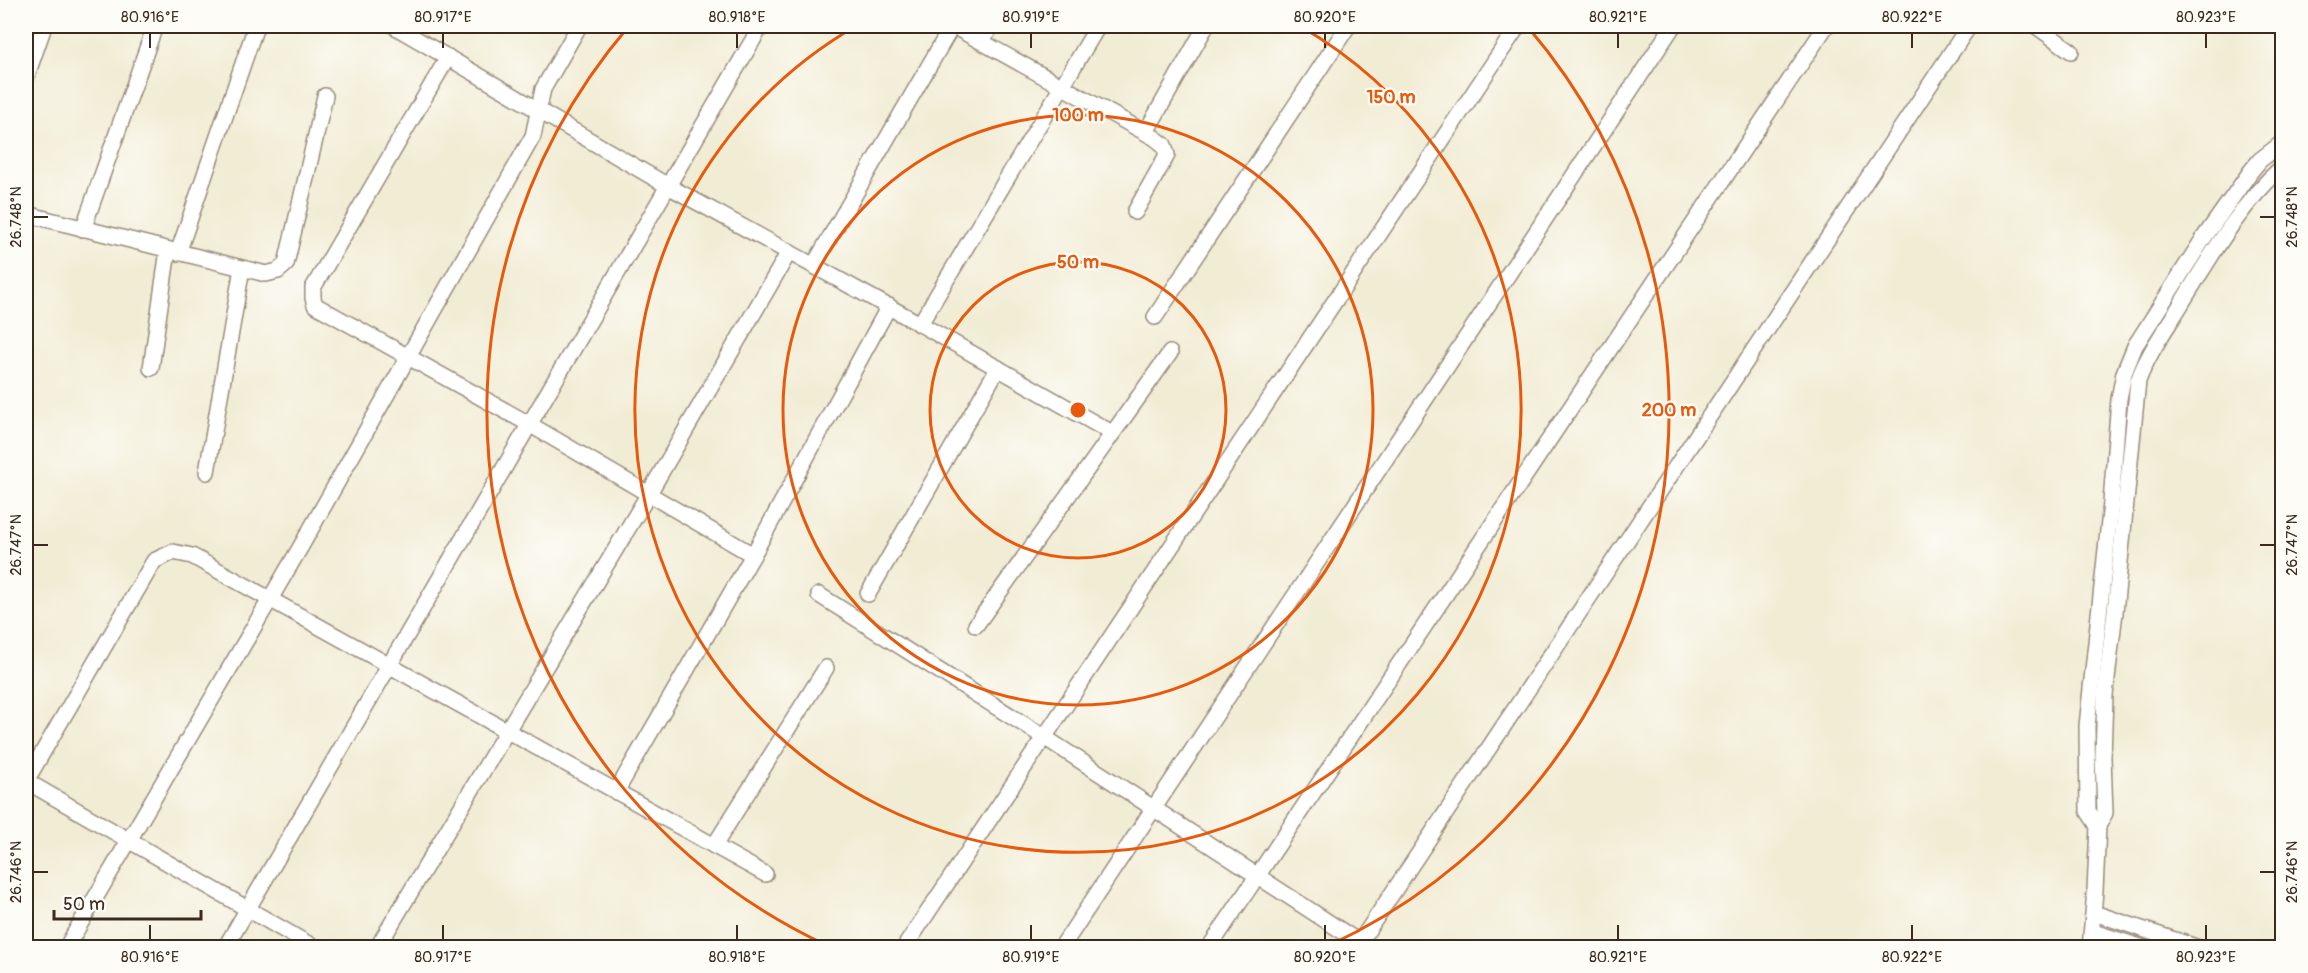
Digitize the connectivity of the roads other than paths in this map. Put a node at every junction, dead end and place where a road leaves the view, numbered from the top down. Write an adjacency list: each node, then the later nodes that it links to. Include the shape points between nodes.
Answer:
1 (44, 26): 21 (street)
2 (155, 26): 31 (street)
3 (256, 26): 32 (street)
4 (394, 26): 17 (street)
5 (579, 26): 24 (street, via 543,90)
6 (761, 26): 28 (street)
7 (952, 26): 18 (street); 34 (street)
8 (991, 26): 18 (street)
9 (1098, 26): 22 (street)
10 (1206, 26): 25 (street)
11 (1348, 26): 37 (street)
12 (1518, 26): 55 (street)
13 (1673, 26): 58 (street)
14 (1826, 26): 63 (street)
15 (1969, 26): 67 (street)
16 (2036, 26): 19 (street)
17 (417, 31): 20 (street)
18 (982, 41): 22 (street)
19 (2071, 51)
20 (448, 57): 24 (street); 40 (street, via 313,288 315,305)
21 (26, 78)
22 (1062, 86): 25 (street); 38 (street)
23 (325, 96): 35 (street, via 286,264 266,274)
24 (540, 109): 28 (street); 40 (street, via 533,136)
25 (1146, 132): 29 (street, via 1164,146 1167,155)
26 (2283, 143): 59 (street, via 2260,160 2205,236 2135,346 2124,374 2087,726 2088,811)
27 (2283, 167): 59 (street, via 2208,259 2150,351 2138,381 2104,695 2105,813)
28 (668, 186): 33 (street); 43 (street)
29 (1135, 212)
30 (26, 214): 31 (street)
31 (83, 229): 32 (street)
32 (173, 252): 35 (street); 41 (street)
33 (789, 252): 34 (street); 46 (street)
34 (814, 265): 36 (street)
35 (242, 268): 45 (street)
36 (889, 306): 38 (street); 47 (street)
37 (1155, 317)
38 (921, 324): 42 (street)
39 (1170, 353): 44 (street)
40 (407, 357): 43 (street); 50 (street)
41 (151, 368)
42 (998, 368): 44 (street); 48 (street)
43 (529, 424): 46 (street); 52 (street)
44 (1112, 433): 51 (street)
45 (207, 472)
46 (648, 495): 47 (street); 54 (street)
47 (753, 555): 57 (street)
48 (868, 594)
49 (819, 595): 55 (street)
50 (270, 600): 52 (street); 56 (street, via 192,556 173,552 154,561); 60 (street)
51 (976, 625)
52 (389, 666): 54 (street); 64 (street)
53 (826, 668): 61 (street)
54 (506, 732): 57 (street); 71 (street)
55 (1044, 737): 58 (street); 72 (street)
56 (26, 781): 60 (street)
57 (616, 792): 61 (street)
58 (1153, 809): 63 (street); 73 (street)
59 (2098, 826): 65 (street)
60 (130, 840): 64 (street); 68 (street)
61 (714, 846): 62 (street)
62 (765, 874)
63 (1257, 876): 67 (street); 74 (street)
64 (248, 908): 69 (street); 70 (street)
65 (2094, 913): 66 (street); 77 (street)
66 (2093, 932): 75 (street); 76 (street)
67 (1361, 946)
68 (66, 948)
69 (225, 948)
70 (315, 948)
71 (377, 948)
72 (904, 948)
73 (1061, 948)
74 (1209, 948)
75 (2090, 948)
76 (2143, 948)
77 (2199, 948)

